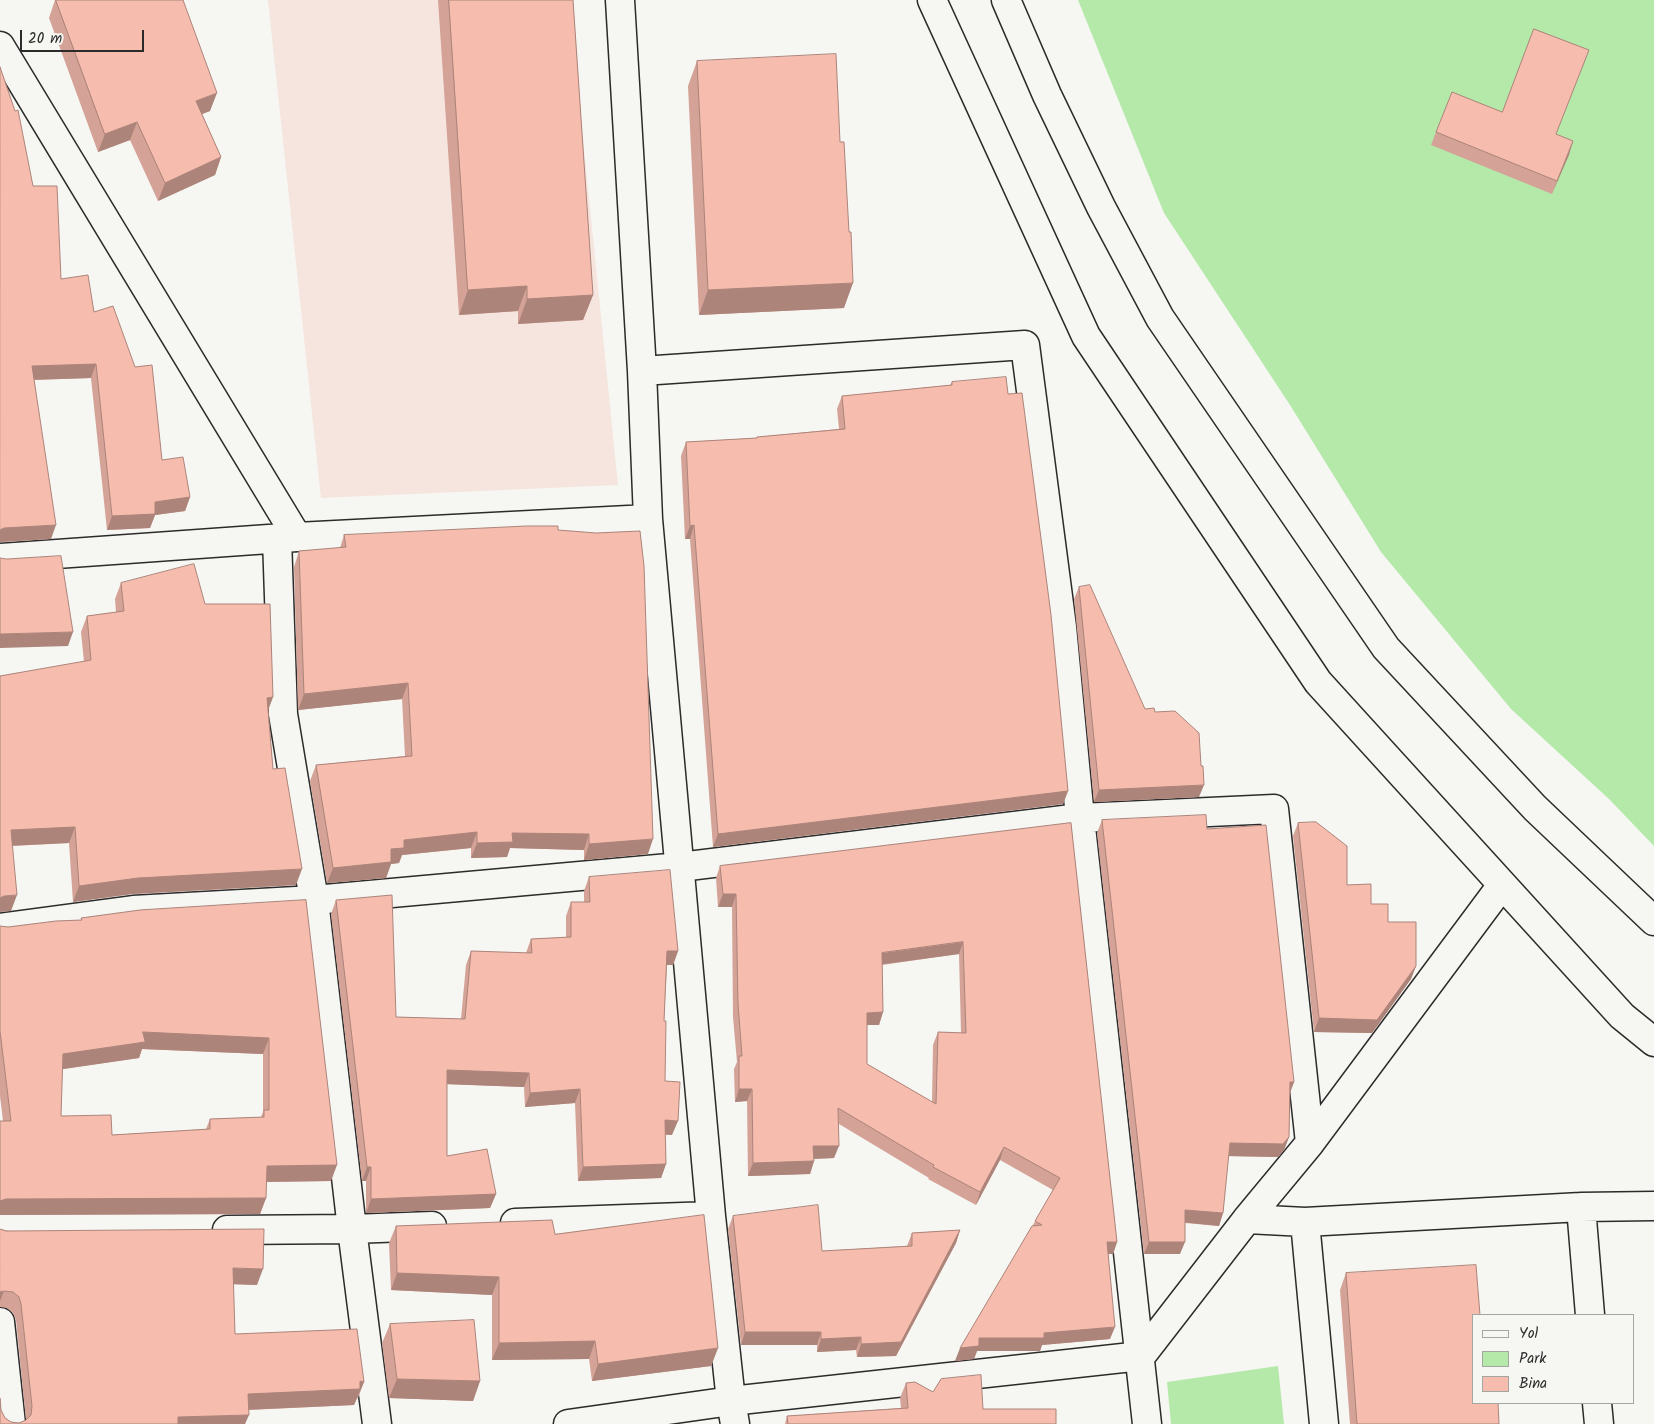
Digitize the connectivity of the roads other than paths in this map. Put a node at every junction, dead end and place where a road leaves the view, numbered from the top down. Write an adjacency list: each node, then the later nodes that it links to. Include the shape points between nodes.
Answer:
1 (620, 0): 5 (street)
2 (932, 0): 11 (street, via 1086,336 1318,682)
3 (1006, 0): 13 (street, via 1101,207 1160,318 1386,648 1535,808)
4 (0, 46): 7 (street)
5 (642, 371): 6 (street); 9 (street, via 1025,345 1062,627)
6 (648, 519): 7 (street); 10 (street)
7 (287, 538): 8 (street); 12 (street, via 283,714)
8 (0, 558)
9 (1080, 818): 10 (street); 16 (street, via 1274,809); 28 (street)
10 (680, 867): 12 (street); 19 (street)
11 (1502, 885): 15 (street, via 1622,1016); 16 (street)
12 (314, 900): 14 (street, via 133,910); 24 (street)
13 (1654, 921)
14 (0, 928)
15 (1654, 1042)
16 (1310, 1143): 20 (street)
17 (1654, 1206): 18 (street)
18 (1581, 1207): 21 (street); 26 (street)
19 (711, 1216): 22 (street); 30 (street)
20 (1247, 1219): 21 (street); 28 (street)
21 (1305, 1222): 35 (street)
22 (491, 1224)
23 (452, 1225): 24 (street)
24 (352, 1229): 25 (street); 32 (street)
25 (205, 1230)
26 (1590, 1314)
27 (0, 1322): 31 (street)
28 (1141, 1356): 30 (street); 34 (street)
29 (1597, 1404): 36 (street)
30 (733, 1413): 33 (street)
31 (11, 1424)
32 (377, 1424)
33 (568, 1424)
34 (1148, 1424)
35 (1324, 1424)
36 (1599, 1424)

